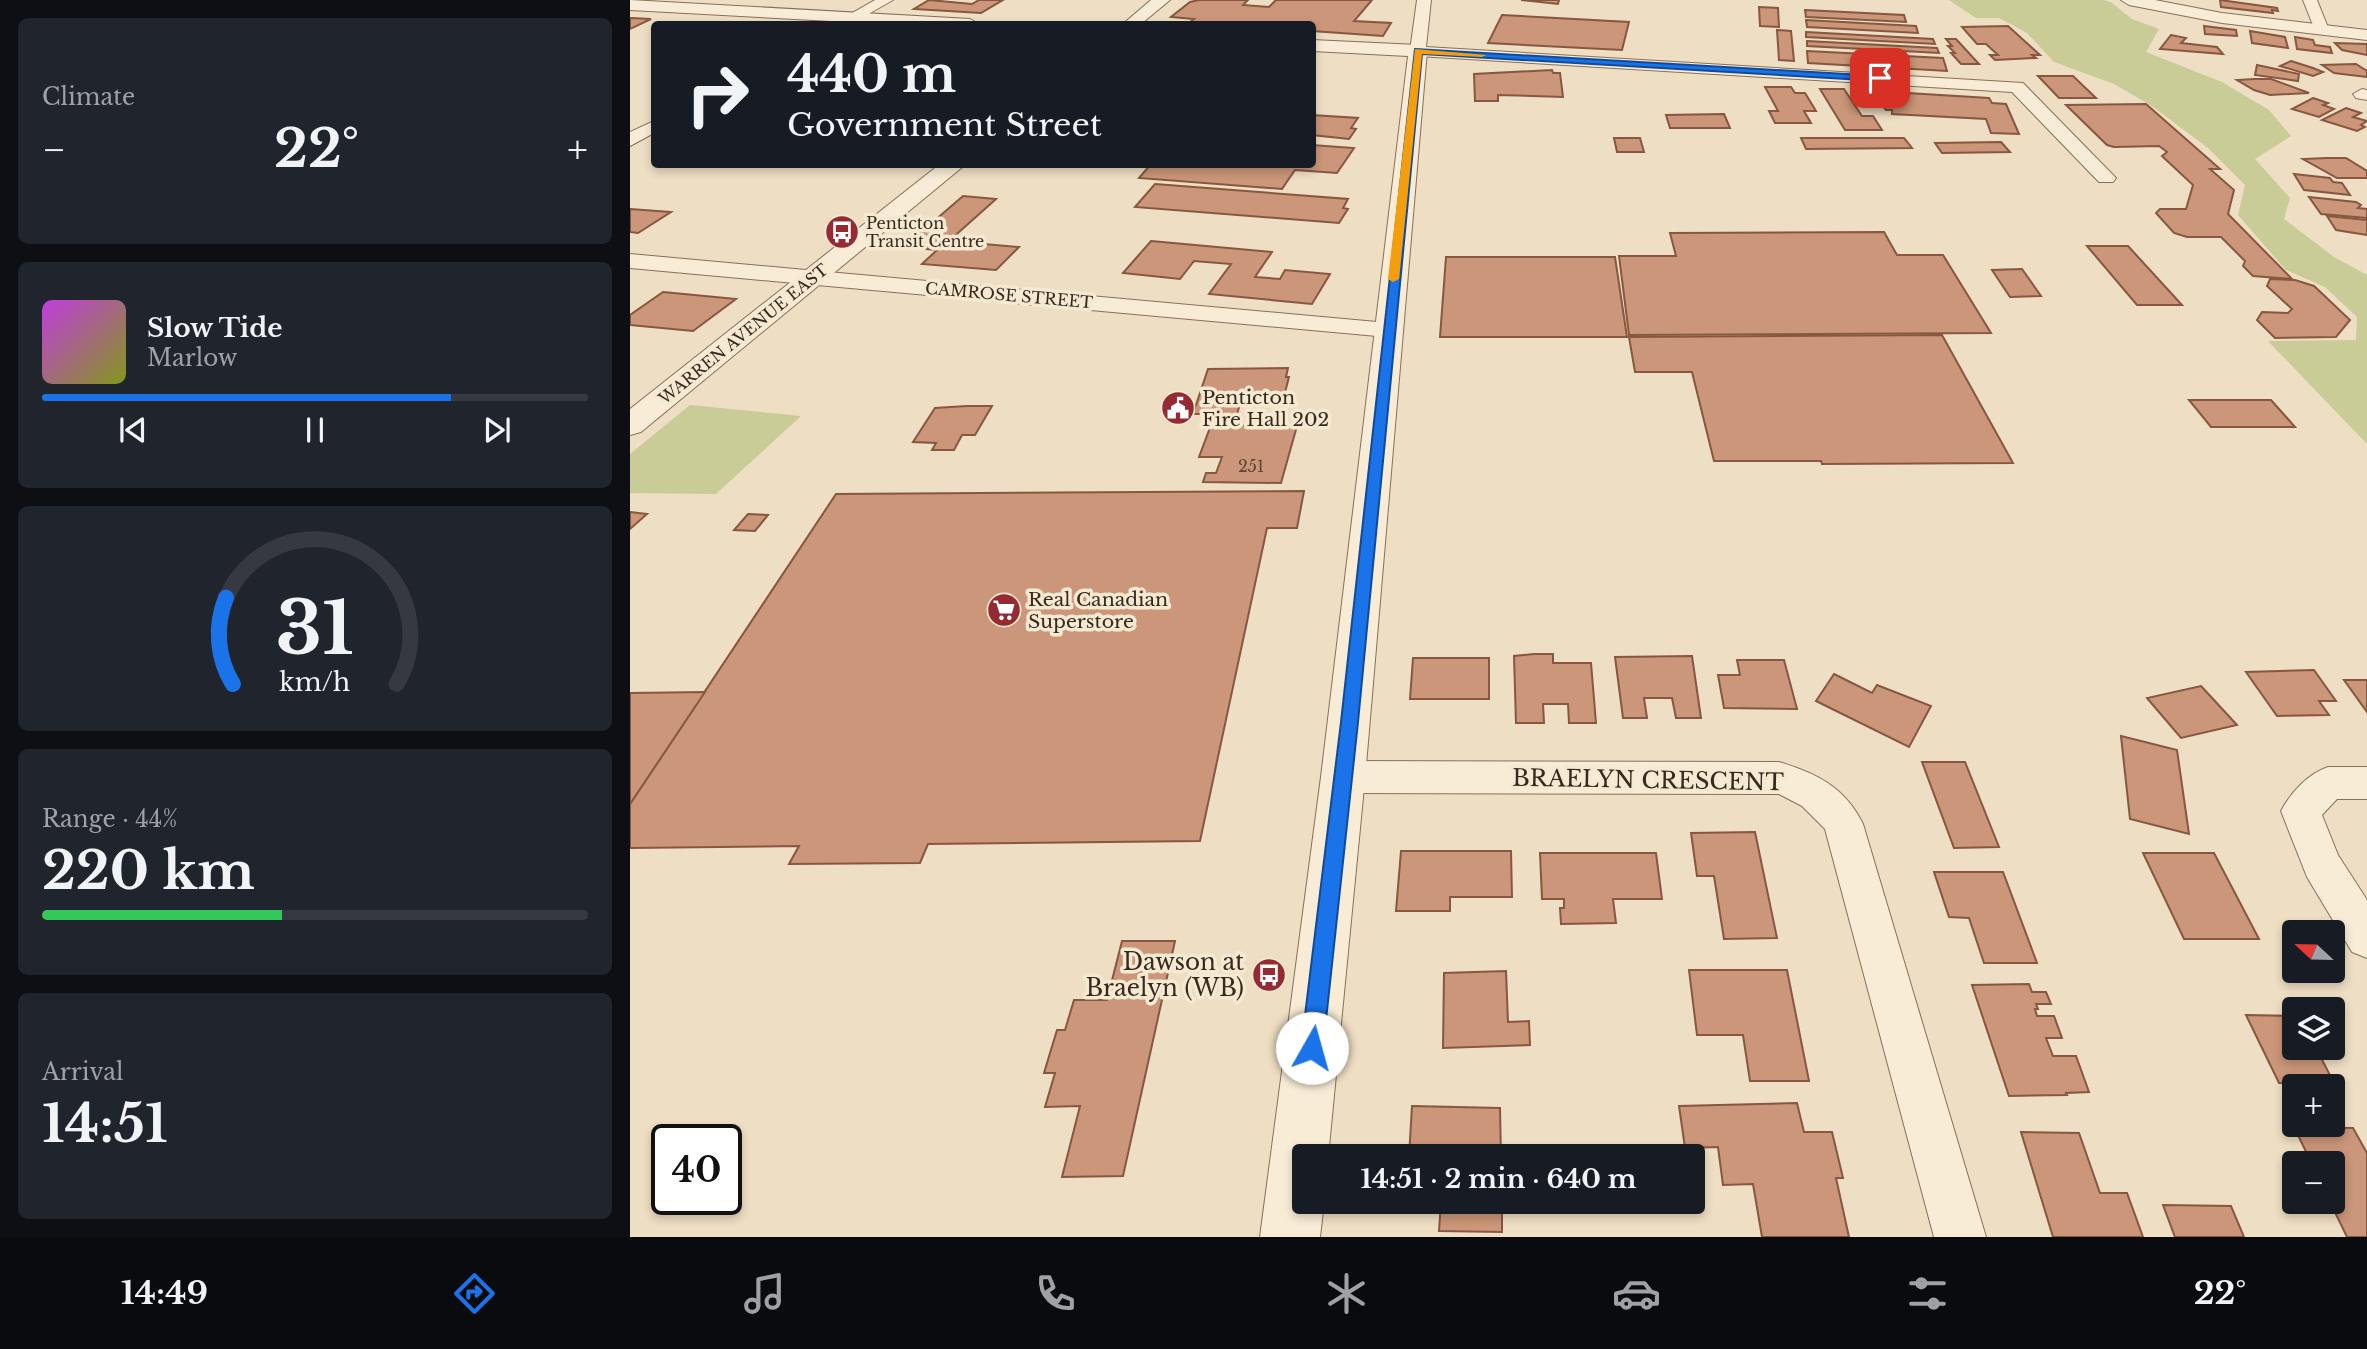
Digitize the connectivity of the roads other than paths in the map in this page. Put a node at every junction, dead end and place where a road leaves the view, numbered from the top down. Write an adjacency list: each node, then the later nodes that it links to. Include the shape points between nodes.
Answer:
1 (886, 0): 7 (street)
2 (1162, 0): 8 (street)
3 (1424, 0): 12 (street)
4 (2129, 0): 9 (street, via 2192,14)
5 (2310, 0): 9 (street)
6 (630, 5): 7 (street)
7 (848, 21)
8 (1135, 21)
9 (2321, 30): 10 (street)
10 (2367, 35)
11 (1316, 45): 12 (street)
12 (1418, 51): 16 (street, via 2017,87); 19 (street)
13 (651, 128): 14 (street)
14 (630, 140)
15 (950, 168): 18 (street, WARREN AVENUE EAST)
16 (2106, 178)
17 (630, 261): 18 (street, CAMROSE STREET)
18 (814, 278): 19 (street, CAMROSE STREET); 20 (street, WARREN AVENUE EAST)
19 (1388, 330): 21 (street)
20 (630, 425)
21 (1343, 777): 24 (street); 25 (street, BRAELYN CRESCENT, via 1779,778 1814,792 1833,807 1843,824)
22 (2367, 783): 23 (street, via 2328,783 2301,811 2320,864)
23 (2367, 938)
24 (1290, 1237)
25 (1960, 1237)

